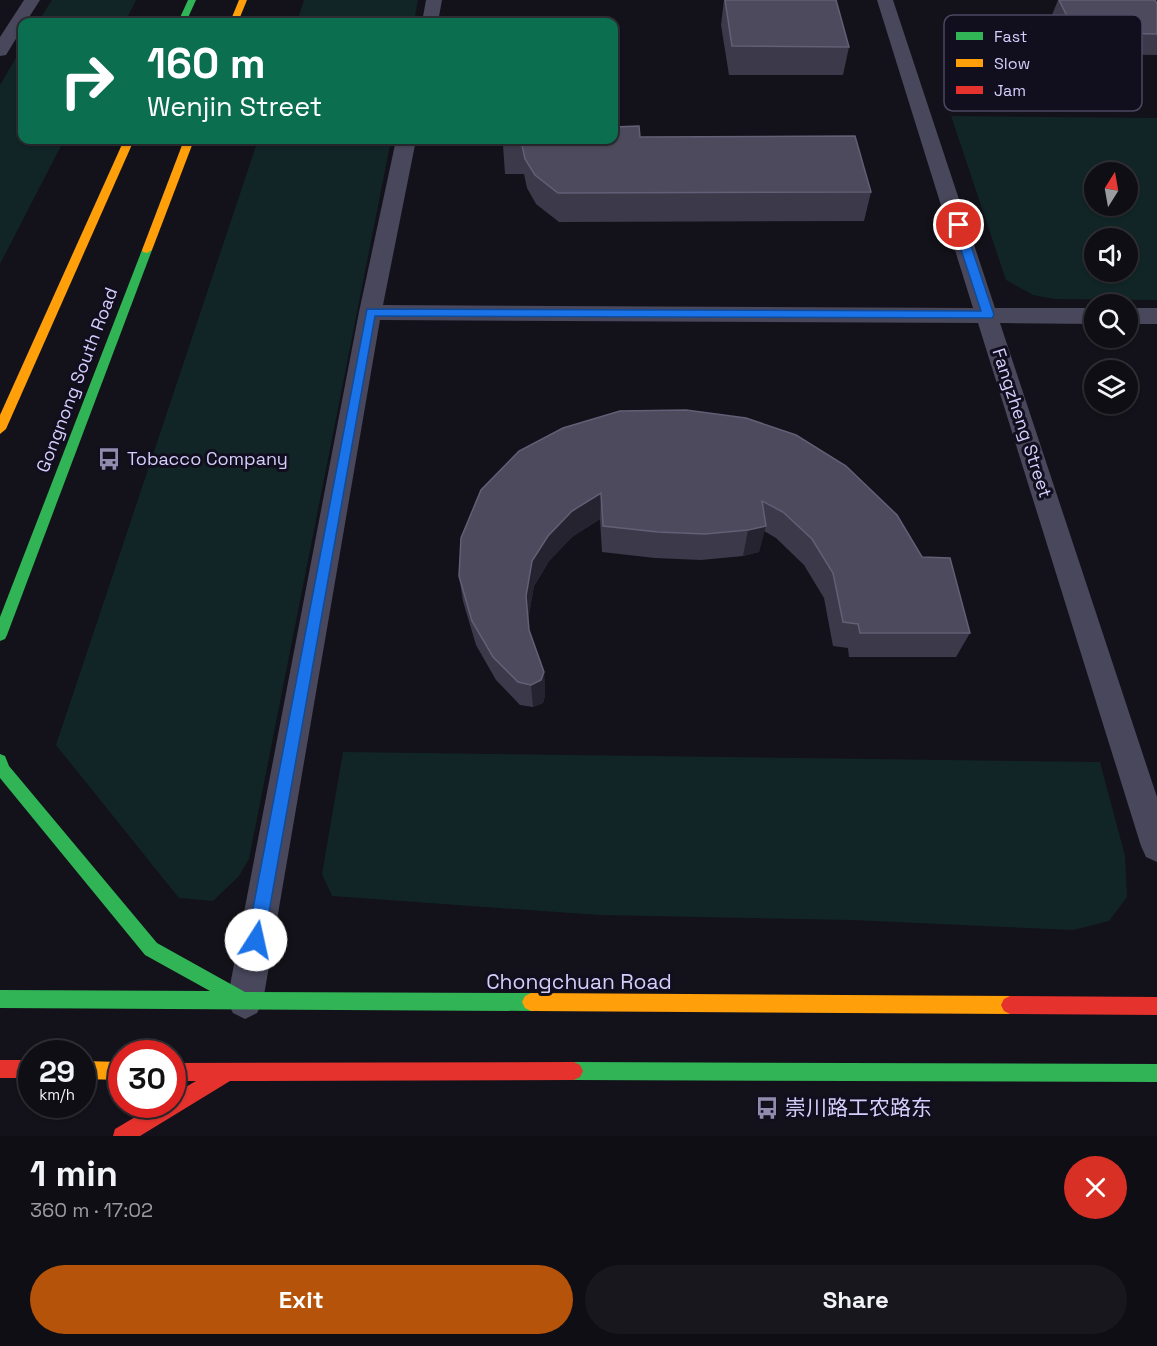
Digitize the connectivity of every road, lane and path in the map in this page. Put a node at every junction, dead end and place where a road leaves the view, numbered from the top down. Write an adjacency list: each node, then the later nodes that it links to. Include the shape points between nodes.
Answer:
1 (32, 0): 6 (street)
2 (192, 0): 7 (main road)
3 (243, 0): 8 (main road)
4 (434, 0): 9 (street)
5 (885, 0): 16 (street, Fangzheng Street)
6 (21, 18)
7 (184, 18)
8 (236, 18)
9 (431, 18)
10 (18, 22): 11 (street)
11 (0, 51)
12 (127, 144): 20 (main road)
13 (187, 144): 21 (main road, Gongnong South Road)
14 (405, 144): 15 (street)
15 (370, 312): 16 (street); 25 (street)
16 (988, 315): 17 (street); 23 (street, Fangzheng Street)
17 (1084, 316)
18 (1138, 316): 19 (street)
19 (1157, 316)
20 (0, 429)
21 (0, 635)
22 (0, 761): 25 (main road, via 2,769 151,949)
23 (1157, 846)
24 (0, 999): 25 (main road, Chongchuan Road)
25 (245, 1001): 26 (main road, Chongchuan Road)
26 (1157, 1006)
27 (0, 1069): 28 (main road)
28 (18, 1069)
29 (186, 1072): 30 (main road)
30 (226, 1073): 31 (main road); 32 (main road)
31 (1157, 1073)
32 (122, 1136)

